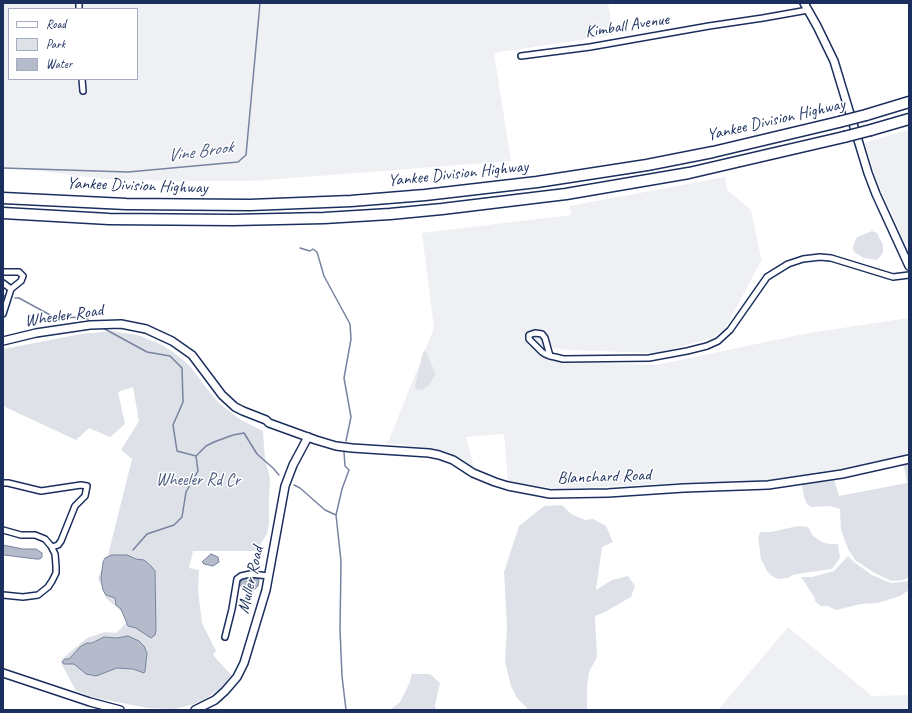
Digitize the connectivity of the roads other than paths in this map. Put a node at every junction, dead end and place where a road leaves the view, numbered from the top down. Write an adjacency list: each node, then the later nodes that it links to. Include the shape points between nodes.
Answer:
1 (804, 3): 2 (main road)
2 (808, 10): 3 (street, Kimball Avenue, via 590,47); 10 (main road, via 834,61 868,174)
3 (521, 56)
4 (82, 80): 5 (street)
5 (83, 91)
6 (909, 102): 8 (highway, Yankee Division Highway, bridge, via 839,122 648,165 537,182 425,195 250,205 126,204)
7 (909, 119): 9 (highway, Yankee Division Highway, bridge, via 740,162 631,183 500,203 427,211 324,218 233,220 109,219)
8 (3, 198)
9 (3, 213)
10 (909, 266)
11 (3, 272): 14 (street, via 19,272 23,276)
12 (909, 275): 17 (street, via 895,278 831,258 802,259 767,277 730,330 718,341 707,346 649,358 563,359)
13 (3, 283): 14 (street)
14 (11, 289): 15 (street)
15 (3, 314)
16 (3, 341): 18 (main road, Wheeler Road, via 90,325 122,324 146,329 172,341 192,355 235,407)
17 (550, 356): 17 (street, via 542,334 529,335 535,347)
18 (308, 437): 19 (main road, Blanchard Road, via 344,447 439,455 495,482 550,494 768,485 842,474); 23 (main road, Muller Road, via 285,486)
19 (909, 459)
20 (3, 483): 22 (street, via 8,482 41,491 87,486 85,496 76,506 61,541)
21 (3, 530): 22 (street, via 21,535 40,536)
22 (52, 547): 24 (street, via 56,559 56,573 48,587 38,595 30,597)
23 (269, 576): 25 (street, via 250,574 237,579); 28 (main road, Muller Road, via 253,635 239,673 220,696)
24 (3, 595)
25 (224, 637)
26 (3, 673): 27 (main road)
27 (120, 710)
28 (194, 710)

